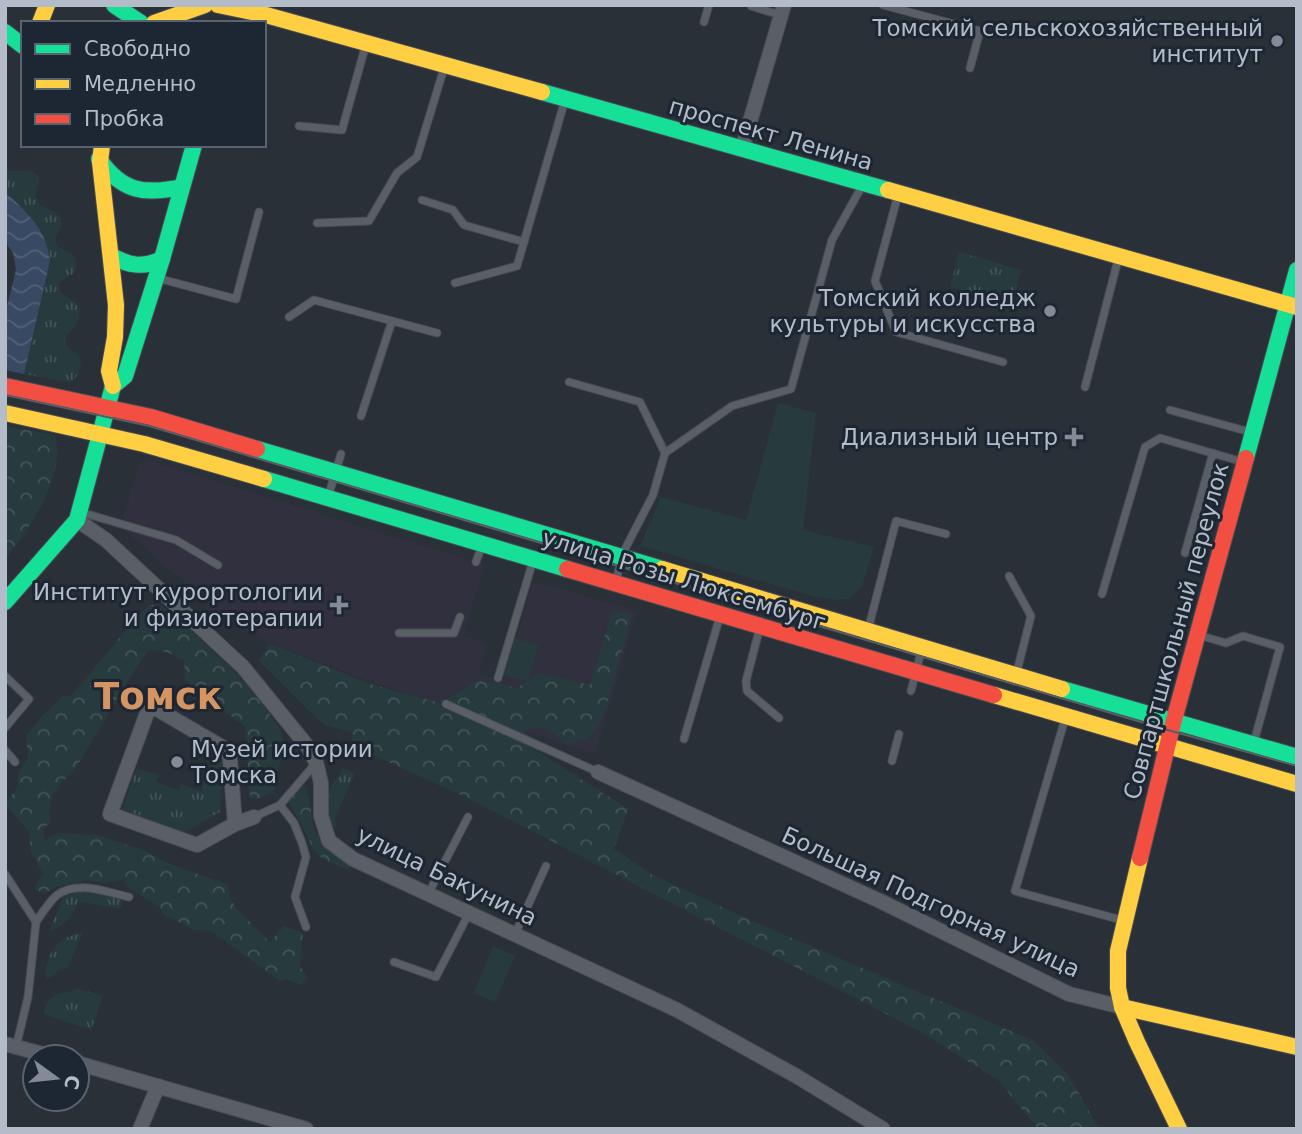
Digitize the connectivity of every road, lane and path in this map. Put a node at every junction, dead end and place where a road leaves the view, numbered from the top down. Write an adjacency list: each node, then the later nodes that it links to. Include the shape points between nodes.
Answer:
1 (114, 5): 8 (main road)
2 (205, 5): 9 (main road)
3 (709, 5): 10 (lane)
4 (883, 5): 15 (lane, via 980,31)
5 (751, 6): 7 (lane)
6 (228, 10): 12 (main road, проспект Ленина, via 266,15)
7 (782, 10): 19 (street)
8 (138, 21)
9 (160, 21)
10 (704, 22)
11 (5, 32): 13 (main road)
12 (367, 43): 14 (main road, проспект Ленина); 17 (lane, via 342,130)
13 (21, 44)
14 (445, 64): 16 (main road, проспект Ленина); 26 (lane, via 417,157 397,173 369,221)
15 (970, 68)
16 (566, 99): 19 (main road, проспект Ленина); 27 (lane)
17 (299, 127)
18 (193, 147): 22 (main road)
19 (743, 149): 21 (main road, проспект Ленина)
20 (101, 154): 22 (main road, via 111,175 129,188 157,192); 28 (main road)
21 (863, 184): 23 (main road, проспект Ленина); 49 (lane, via 832,240 791,388 732,406)
22 (182, 187): 30 (main road)
23 (898, 194): 29 (main road, проспект Ленина); 38 (lane, via 875,281 896,332)
24 (422, 200): 27 (lane, via 453,210 464,225)
25 (260, 212): 32 (lane, via 236,299)
26 (317, 223)
27 (524, 242): 33 (lane, via 517,266)
28 (112, 256): 30 (main road, via 143,266); 41 (main road, via 116,320 108,371)
29 (1119, 256): 34 (main road, проспект Ленина); 42 (lane)
30 (162, 259): 32 (main road)
31 (1297, 270): 34 (main road, Совпартшкольный переулок)
32 (156, 278): 41 (main road, via 125,376)
33 (455, 283)
34 (1292, 306): 48 (main road, Совпартшкольный переулок)
35 (289, 317): 36 (lane, via 314,300)
36 (392, 321): 37 (lane); 46 (lane)
37 (437, 333)
38 (1003, 362)
39 (569, 382): 49 (lane, via 640,402)
40 (5, 386): 43 (main road, улица Розы Люксембург)
41 (113, 386): 43 (main road)
42 (1084, 387)
43 (108, 407): 47 (main road); 53 (main road, улица Розы Люксембург)
44 (1170, 410): 48 (lane)
45 (5, 413): 47 (main road, улица Розы Люксембург)
46 (361, 416)
47 (101, 433): 54 (main road, улица Розы Люксембург); 55 (main road)
48 (1252, 433): 52 (main road, Совпартшкольный переулок)
49 (665, 453): 59 (lane, via 653,495)
50 (1213, 453): 52 (lane); 58 (lane); 65 (lane, via 1160,438 1144,447)
51 (341, 454): 53 (lane)
52 (1244, 463): 72 (main road, Совпартшкольный переулок)
53 (335, 473): 54 (lane); 59 (main road, улица Розы Люксембург)
54 (328, 498): 57 (main road, улица Розы Люксембург)
55 (78, 516): 62 (lane, via 176,540); 66 (main road); 92 (street, улица Бакунина, via 243,667)
56 (946, 534): 70 (lane, via 896,521)
57 (482, 544): 60 (main road, улица Розы Люксембург); 61 (lane)
58 (1185, 553)
59 (622, 558): 64 (lane); 70 (main road, улица Розы Люксембург)
60 (533, 559): 64 (main road, улица Розы Люксембург); 77 (lane)
61 (476, 562)
62 (218, 565)
63 (1009, 576): 75 (lane, via 1031,616)
64 (615, 584): 67 (main road, улица Розы Люксембург)
65 (1102, 594)
66 (5, 603)
67 (720, 615): 69 (main road, улица Розы Люксембург); 85 (lane)
68 (460, 617): 71 (lane, via 454,633)
69 (760, 626): 74 (main road, улица Розы Люксембург); 81 (lane, via 747,691)
70 (868, 631): 73 (main road, улица Розы Люксембург)
71 (399, 633)
72 (1198, 635): 82 (main road, Совпартшкольный переулок); 86 (lane, via 1226,643 1243,636 1280,647)
73 (923, 648): 74 (lane); 75 (main road, улица Розы Люксембург)
74 (916, 673): 78 (lane); 80 (main road, улица Розы Люксембург)
75 (1016, 675): 82 (main road, улица Розы Люксембург)
76 (5, 676): 83 (lane, via 29,699)
77 (498, 678)
78 (911, 691)
79 (446, 704): 93 (lane)
80 (1066, 717): 87 (main road, улица Розы Люксембург); 104 (lane, via 1015,891)
81 (779, 718)
82 (1174, 722): 86 (main road, улица Розы Люксембург); 87 (main road, Совпартшкольный переулок)
83 (5, 728)
84 (899, 734): 90 (lane)
85 (684, 739)
86 (1253, 745): 89 (main road, улица Розы Люксембург)
87 (1167, 747): 94 (main road, улица Розы Люксембург); 104 (main road, Совпартшкольный переулок)
88 (5, 750): 91 (lane)
89 (1297, 757)
90 (892, 761)
91 (15, 762)
92 (316, 762): 95 (lane); 101 (street, улица Бакунина, via 321,816 329,841 353,859)
93 (598, 772): 109 (street, Большая Подгорная улица, via 880,901 1069,994)
94 (1297, 784)
95 (280, 805): 96 (lane); 106 (lane, via 306,857 295,897)
96 (254, 817): 98 (street)
97 (468, 817): 101 (lane)
98 (235, 824): 98 (street, via 197,845 110,814 150,705 228,750)
99 (546, 866): 107 (lane)
100 (5, 874): 105 (lane)
101 (428, 894): 103 (street, улица Бакунина)
102 (129, 897): 105 (lane, via 82,887 69,889 56,896)
103 (469, 913): 107 (street, улица Бакунина); 108 (lane, via 436,977)
104 (1125, 921): 109 (main road, Совпартшкольный переулок, via 1117,973)
105 (36, 922): 110 (lane, via 28,997)
106 (306, 927)
107 (515, 934): 116 (street, улица Бакунина, via 677,1010)
108 (394, 962)
109 (1122, 1007): 111 (main road, Большая Подгорная улица); 117 (main road, Совпартшкольный переулок)
110 (11, 1045)
111 (1297, 1047)
112 (91, 1067): 113 (street)
113 (158, 1086): 114 (street); 115 (street)
114 (140, 1129)
115 (306, 1129)
116 (883, 1129)
117 (1179, 1129)

